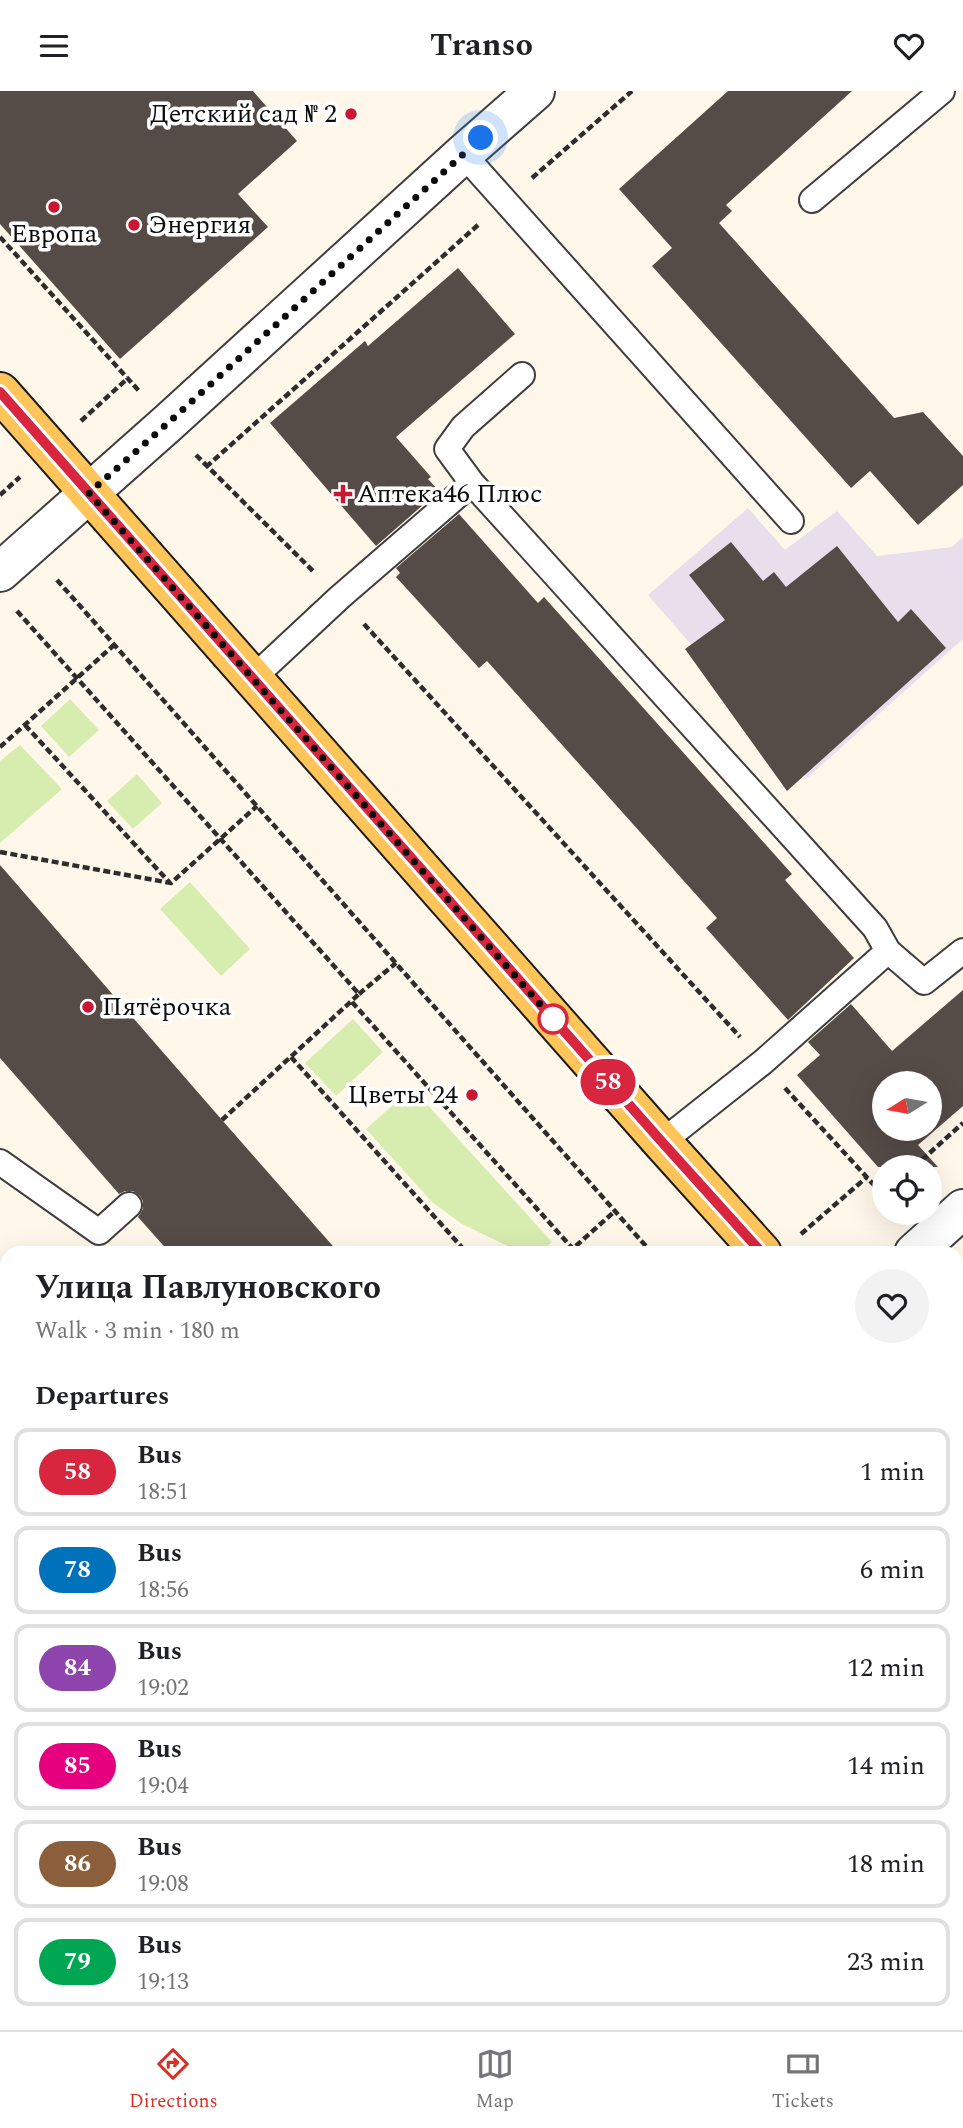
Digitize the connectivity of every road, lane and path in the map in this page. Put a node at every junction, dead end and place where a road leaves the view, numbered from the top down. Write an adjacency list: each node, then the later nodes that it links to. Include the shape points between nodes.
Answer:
1 (534, 91): 4 (street)
2 (632, 91): 6 (path)
3 (942, 91): 5 (lane)
4 (463, 153): 6 (lane); 10 (street)
5 (813, 199)
6 (505, 201): 11 (path); 14 (lane)
7 (0, 237): 10 (path)
8 (522, 375): 12 (lane, via 463,427 447,449)
9 (0, 392): 13 (main road)
10 (168, 423): 11 (path); 13 (street)
11 (206, 467): 16 (path)
12 (472, 483): 16 (lane); 26 (lane, via 875,928)
13 (89, 493): 15 (street); 19 (main road)
14 (791, 521)
15 (12, 573): 17 (path); 18 (path)
16 (340, 597): 19 (lane); 32 (path)
17 (115, 645): 18 (path); 22 (path)
18 (77, 678): 20 (path); 23 (path)
19 (252, 679): 35 (main road)
20 (25, 725): 21 (path); 25 (path)
21 (0, 747)
22 (257, 806): 23 (path); 28 (path)
23 (220, 839): 25 (path); 29 (path)
24 (0, 852): 25 (path)
25 (171, 883)
26 (888, 951): 27 (lane, via 924,982); 32 (lane)
27 (963, 951)
28 (396, 963): 29 (path); 42 (path)
29 (359, 994): 30 (path)
30 (351, 1002): 31 (path); 45 (path)
31 (291, 1057): 33 (path); 44 (path)
32 (763, 1062): 35 (lane); 38 (path)
33 (222, 1120)
34 (963, 1123): 36 (path)
35 (662, 1142): 48 (main road)
36 (927, 1155)
37 (0, 1162): 40 (lane, via 99,1232)
38 (867, 1177): 39 (path); 43 (path)
39 (872, 1182)
40 (129, 1205)
41 (963, 1209): 49 (street)
42 (615, 1211): 46 (path); 47 (path)
43 (798, 1236)
44 (461, 1246)
45 (567, 1246)
46 (576, 1246)
47 (646, 1246)
48 (756, 1246)
49 (922, 1246)

